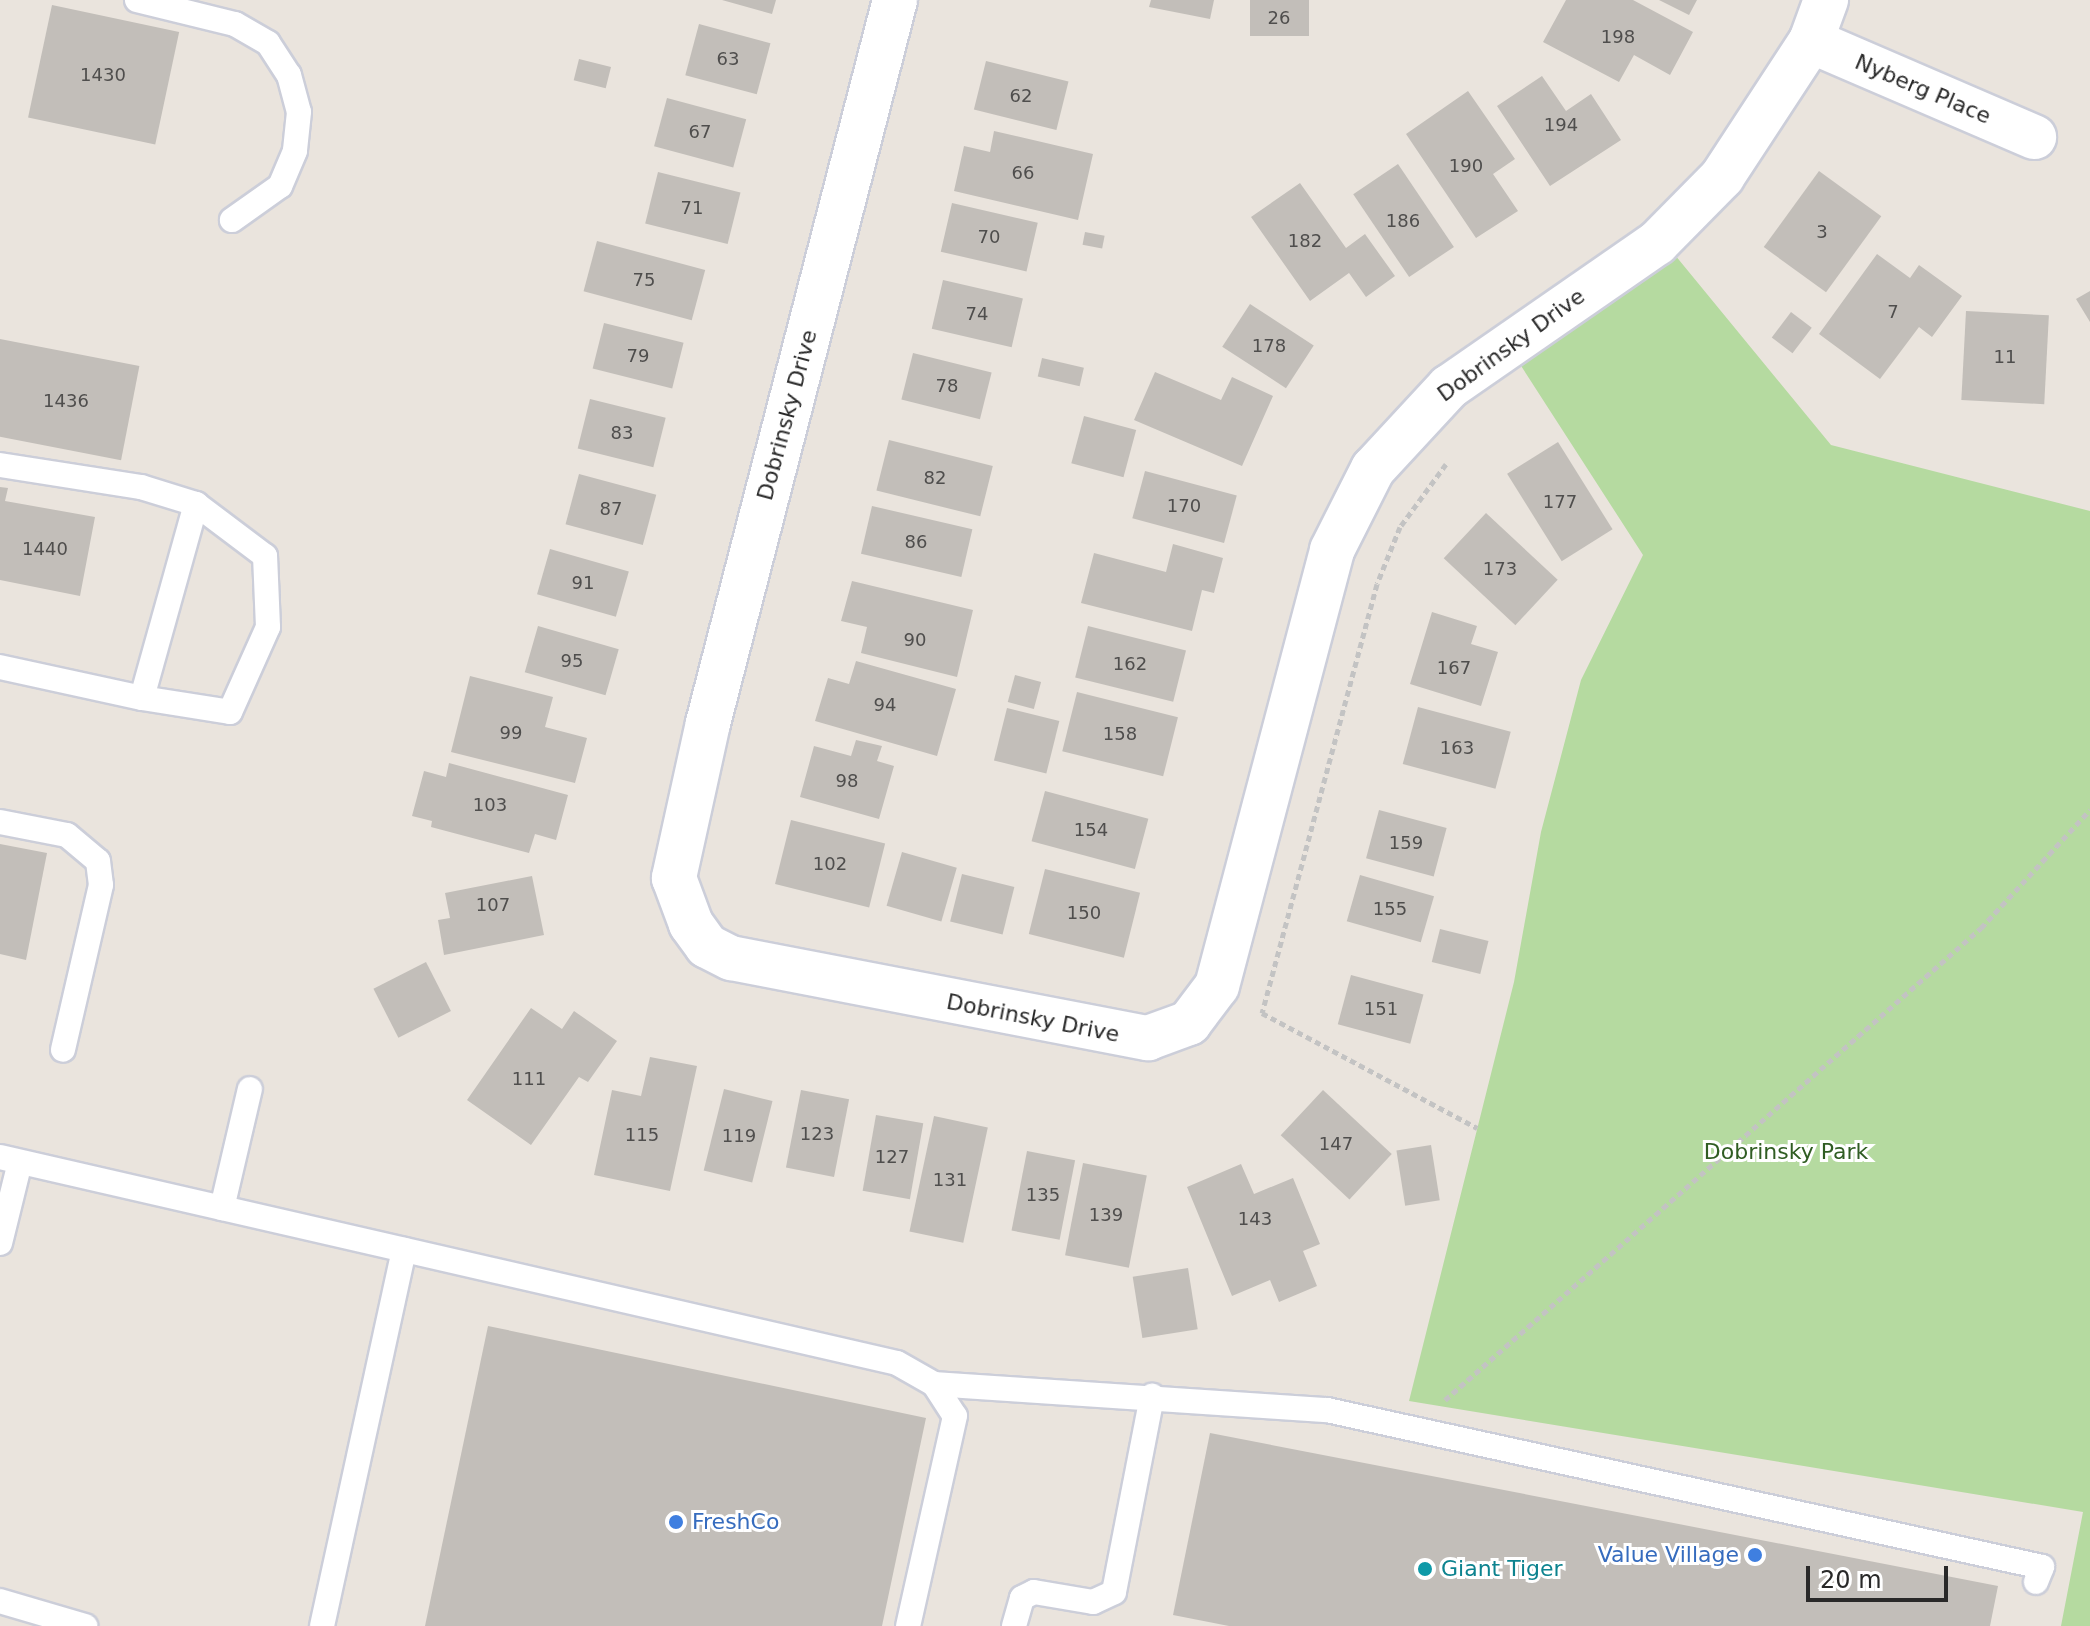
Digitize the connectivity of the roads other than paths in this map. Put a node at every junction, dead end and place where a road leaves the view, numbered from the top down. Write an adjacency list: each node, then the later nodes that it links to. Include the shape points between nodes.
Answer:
1 (137, 0): 6 (lane, via 235,24 268,43 289,75 299,112 295,151 280,186)
2 (895, 0): 4 (street, Dobrinsky Drive, via 708,723 674,878 691,924 707,946 731,958 1148,1038 1189,1023 1217,986 1332,550 1373,469 1449,387 1661,238 1722,177)
3 (1826, 0): 4 (street, Dobrinsky Drive)
4 (1811, 41): 5 (street, Nyberg Place)
5 (2034, 137)
6 (232, 220)
7 (0, 465): 8 (lane, via 141,487)
8 (196, 504): 10 (lane); 10 (lane, via 265,556 268,627 230,712)
9 (0, 667): 10 (lane)
10 (142, 698)
11 (0, 822): 12 (lane, via 67,835 98,861 101,885)
12 (63, 1050)
13 (250, 1089): 15 (lane)
14 (10, 1159): 15 (lane); 16 (lane)
15 (222, 1208): 17 (lane)
16 (0, 1243)
17 (404, 1250): 18 (lane, via 897,1363); 23 (lane)
18 (934, 1384): 19 (lane); 24 (lane, via 955,1416)
19 (1152, 1396): 20 (lane, via 1327,1410 2042,1567); 25 (lane, via 1114,1592 1093,1602 1034,1592 1022,1598)
20 (2036, 1582)
21 (0, 1601): 22 (lane)
22 (85, 1626)
23 (322, 1626)
24 (908, 1626)
25 (1014, 1626)

